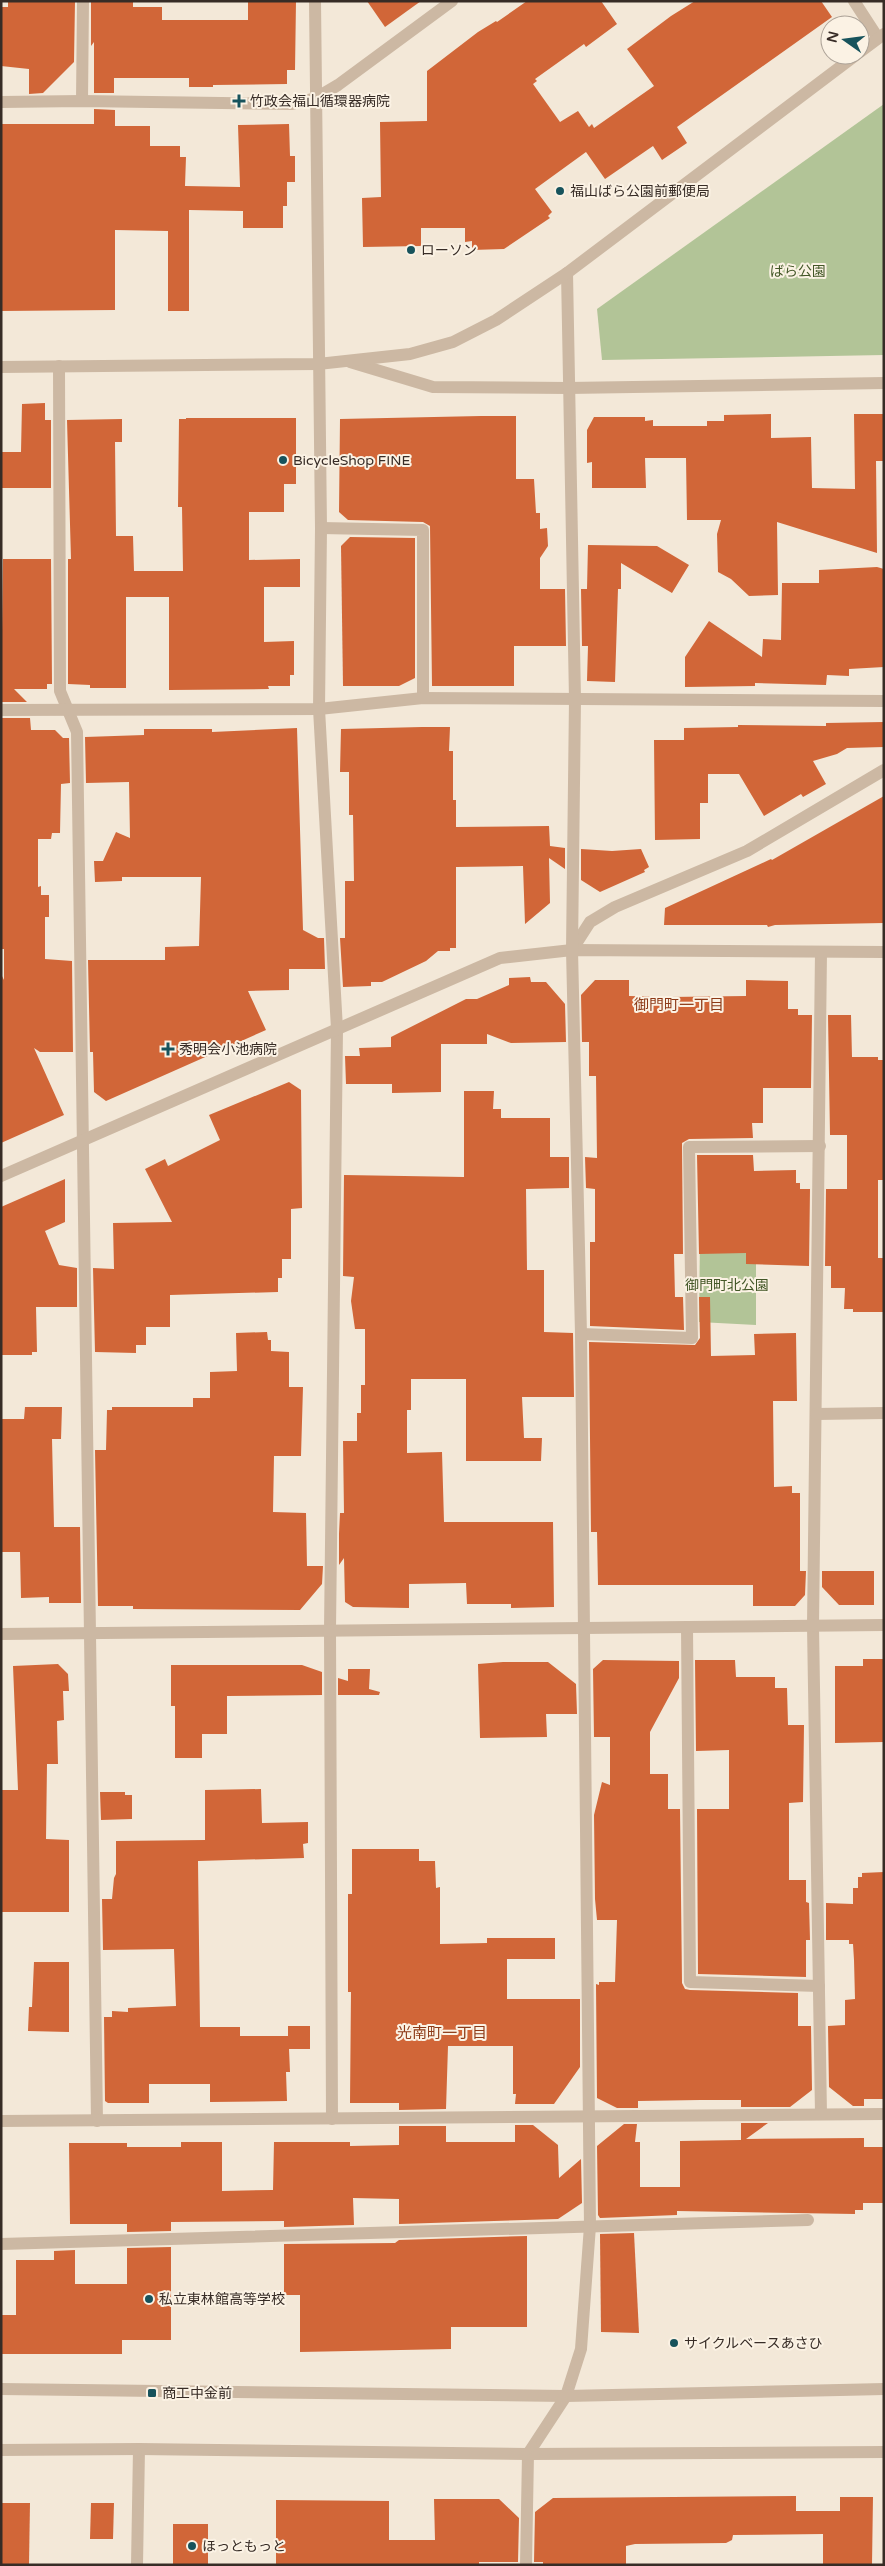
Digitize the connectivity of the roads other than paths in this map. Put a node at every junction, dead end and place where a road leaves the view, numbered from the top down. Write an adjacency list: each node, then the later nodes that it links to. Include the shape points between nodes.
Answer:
1 (83, 1): 9 (street)
2 (315, 1): 8 (street)
3 (452, 1): 8 (street)
4 (854, 1): 5 (street)
5 (881, 36): 6 (street)
6 (870, 44)
7 (843, 65): 11 (street)
8 (316, 98): 9 (street, via 292,104); 13 (street)
9 (82, 100): 10 (street)
10 (1, 102)
11 (567, 273): 12 (street, via 496,320 453,342 410,354); 17 (street)
12 (350, 362): 13 (street); 17 (street, via 433,387)
13 (318, 364): 14 (street); 18 (street)
14 (59, 366): 15 (street); 24 (street, via 60,691)
15 (1, 367)
16 (884, 383): 17 (street)
17 (568, 388): 20 (street)
18 (321, 528): 19 (street, via 423,530); 22 (street)
19 (423, 698): 20 (street); 22 (street)
20 (575, 699): 21 (street); 26 (street)
21 (884, 702)
22 (319, 708): 24 (street); 29 (street)
23 (1, 710): 24 (street)
24 (70, 711): 30 (street, via 77,732)
25 (884, 770): 26 (street, via 747,851 614,907 590,922)
26 (572, 950): 27 (street); 29 (street, via 500,958); 33 (street)
27 (821, 952): 28 (street); 31 (street)
28 (884, 952)
29 (337, 1029): 30 (street); 40 (street)
30 (82, 1141): 32 (street); 42 (street)
31 (820, 1146): 33 (street, via 689,1147 692,1338); 35 (street)
32 (1, 1176)
33 (581, 1334): 39 (street)
34 (884, 1413): 35 (street)
35 (816, 1414): 37 (street)
36 (884, 1625): 37 (street)
37 (813, 1626): 38 (street); 43 (street)
38 (687, 1627): 39 (street); 43 (street, via 690,1982)
39 (584, 1628): 40 (street); 46 (street)
40 (330, 1630): 42 (street); 47 (street)
41 (1, 1634): 42 (street)
42 (90, 1634): 48 (street)
43 (819, 1986): 44 (street)
44 (821, 2114): 45 (street); 46 (street)
45 (884, 2114)
46 (590, 2116): 47 (street); 51 (street)
47 (332, 2119): 48 (street)
48 (97, 2121): 49 (street)
49 (1, 2122)
50 (808, 2220): 51 (street)
51 (590, 2226): 52 (street); 55 (street, via 581,2349)
52 (1, 2244)
53 (1, 2388): 55 (street)
54 (884, 2389): 55 (street)
55 (566, 2396): 59 (street)
56 (138, 2449): 57 (street); 59 (street); 60 (street)
57 (1, 2450)
58 (884, 2452): 59 (street)
59 (528, 2454): 61 (street)
60 (137, 2565)
61 (526, 2565)

